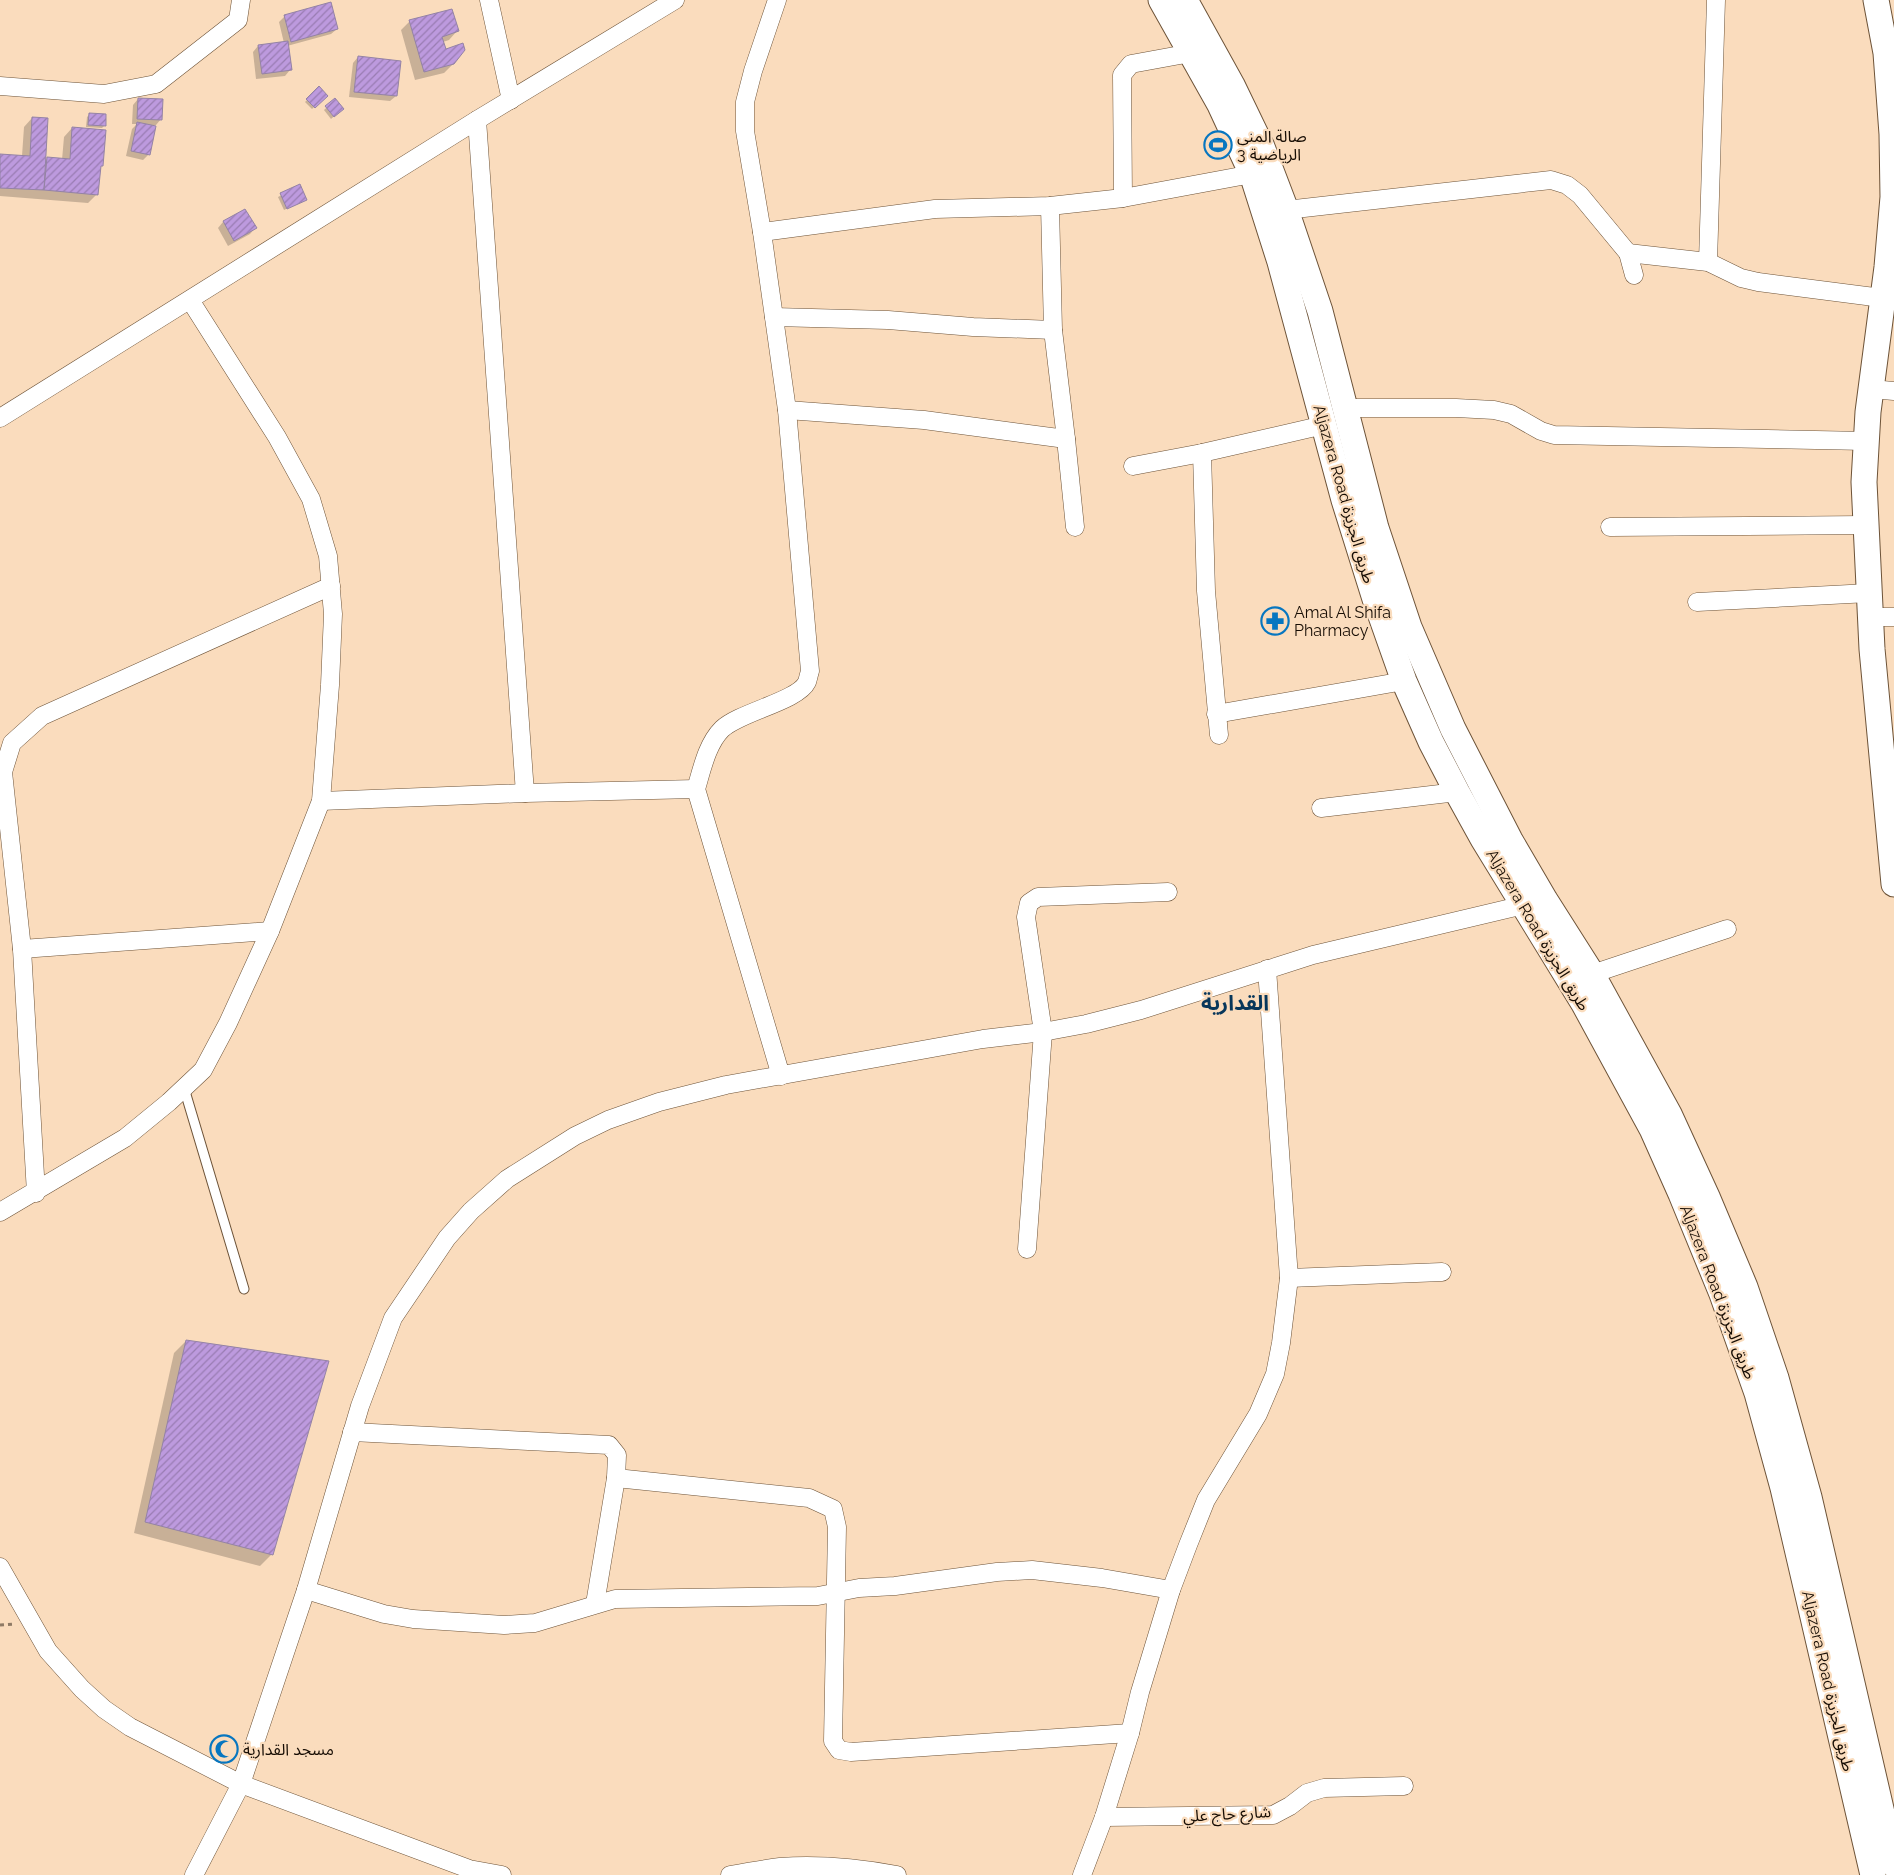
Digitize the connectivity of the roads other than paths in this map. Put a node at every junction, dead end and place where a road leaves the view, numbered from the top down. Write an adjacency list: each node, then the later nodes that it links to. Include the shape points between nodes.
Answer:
1 (241, 0): 10 (street, via 238,20 156,84 104,94)
2 (489, 0): 11 (street)
3 (675, 0): 11 (street)
4 (777, 0): 17 (street, via 753,71 744,131)
5 (1161, 0): 9 (main road, Aljazera Road طريق الجزيزة)
6 (1185, 0): 16 (main road, Aljazera Road طريق الجزيزة, via 1262,147)
7 (1716, 0): 19 (street)
8 (1876, 0): 21 (main road, via 1886,53 1892,134 1893,188)
9 (1191, 53): 13 (main road, Aljazera Road طريق الجزيزة); 14 (street, via 1131,64 1122,75)
10 (0, 86)
11 (511, 100): 12 (street)
12 (477, 120): 22 (street); 45 (street)
13 (1252, 174): 14 (street); 29 (main road, Aljazera Road طريق الجزيزة, via 1280,262)
14 (1123, 198): 15 (street)
15 (1050, 206): 17 (street, via 936,209); 24 (street)
16 (1286, 210): 18 (street, via 1551,180 1580,196); 26 (main road, Aljazera Road طريق الجزيزة, via 1320,311)
17 (762, 232): 23 (street)
18 (1628, 253): 19 (street); 20 (street)
19 (1708, 262): 21 (street, via 1740,278 1758,282)
20 (1634, 275)
21 (1882, 298): 25 (main road)
22 (190, 300): 28 (street); 37 (street, via 277,436 311,499 328,556)
23 (774, 317): 24 (street); 27 (street)
24 (1052, 330): 30 (street)
25 (1882, 390): 31 (main road)
26 (1346, 408): 31 (street, via 1494,410 1511,414 1554,435); 52 (main road, Aljazera Road طريق الجزيزة, via 1376,528 1409,627 1453,730 1510,840)
27 (787, 410): 30 (street, via 924,420); 44 (street, via 810,671 806,684 796,693 723,729 710,745)
28 (0, 418)
29 (1324, 425): 32 (street); 41 (main road, Aljazera Road طريق الجزيزة, via 1366,572)
30 (1066, 439): 35 (street)
31 (1866, 441): 34 (main road)
32 (1202, 454): 33 (street); 42 (street, via 1206,591)
33 (1133, 466)
34 (1865, 525): 36 (street); 39 (main road)
35 (1075, 527)
36 (1610, 527)
37 (330, 586): 47 (street, via 333,614); 49 (street, via 42,716 12,743 3,772)
38 (1697, 602): 39 (street)
39 (1869, 605): 40 (street); 50 (main road)
40 (1894, 617)
41 (1404, 681): 42 (street); 46 (main road, Aljazera Road طريق الجزيزة)
42 (1216, 714): 43 (street)
43 (1219, 735)
44 (696, 789): 45 (street); 59 (street)
45 (525, 792): 47 (street)
46 (1457, 792): 48 (street); 52 (main road, Aljazera Road طريق الجزيزة)
47 (321, 801): 54 (street)
48 (1321, 808)
49 (5, 832): 55 (street)
50 (1894, 884)
51 (1168, 892): 58 (street, via 1038,897 1028,903 1026,917)
52 (1534, 903): 56 (street, via 1313,955); 57 (main road, Aljazera Road طريق الجزيزة); 85 (main road, Aljazera Road طريق الجزيزة, via 1652,1129 1722,1294 1757,1393 1783,1488)
53 (1727, 930): 57 (street)
54 (270, 931): 55 (street); 60 (street, via 203,1070)
55 (22, 949): 61 (street)
56 (1267, 969): 58 (street, via 1140,1010); 65 (street)
57 (1592, 974): 78 (main road, Aljazera Road طريق الجزيزة, via 1669,1114 1700,1182 1745,1287 1776,1378 1809,1497)
58 (1043, 1032): 59 (street, via 983,1039); 63 (street)
59 (781, 1076): 67 (street, via 659,1102 608,1120 568,1140 507,1179 447,1238 393,1318)
60 (184, 1088): 61 (street, via 125,1138); 66 (lane)
61 (36, 1193): 62 (street)
62 (0, 1212)
63 (1027, 1249)
64 (1442, 1272): 65 (street)
65 (1289, 1278): 71 (street, via 1275,1374 1258,1414 1206,1500)
66 (244, 1289)
67 (352, 1432): 68 (street, via 609,1445 617,1455); 70 (street)
68 (616, 1478): 72 (street, via 809,1498 834,1508 837,1527); 73 (street)
69 (0, 1567): 75 (street, via 48,1651 104,1709 130,1727)
70 (306, 1590): 73 (street, via 384,1614 504,1625 535,1623); 75 (street)
71 (1171, 1590): 72 (street, via 1032,1570); 74 (street)
72 (836, 1593): 73 (street, via 818,1596 615,1599); 74 (street, via 833,1741 839,1750 851,1752)
73 (595, 1604)
74 (1130, 1733): 77 (street)
75 (241, 1784): 79 (street); 80 (street)
76 (1404, 1786): 77 (street, شارع حاج علي, via 1324,1788 1306,1793 1273,1814)
77 (1104, 1817): 84 (street)
78 (1894, 1865)
79 (438, 1867): 81 (street)
80 (194, 1875)
81 (502, 1875)
82 (730, 1875): 83 (street, via 781,1867 870,1870)
83 (897, 1875)
84 (1082, 1875)
85 (1873, 1875)

